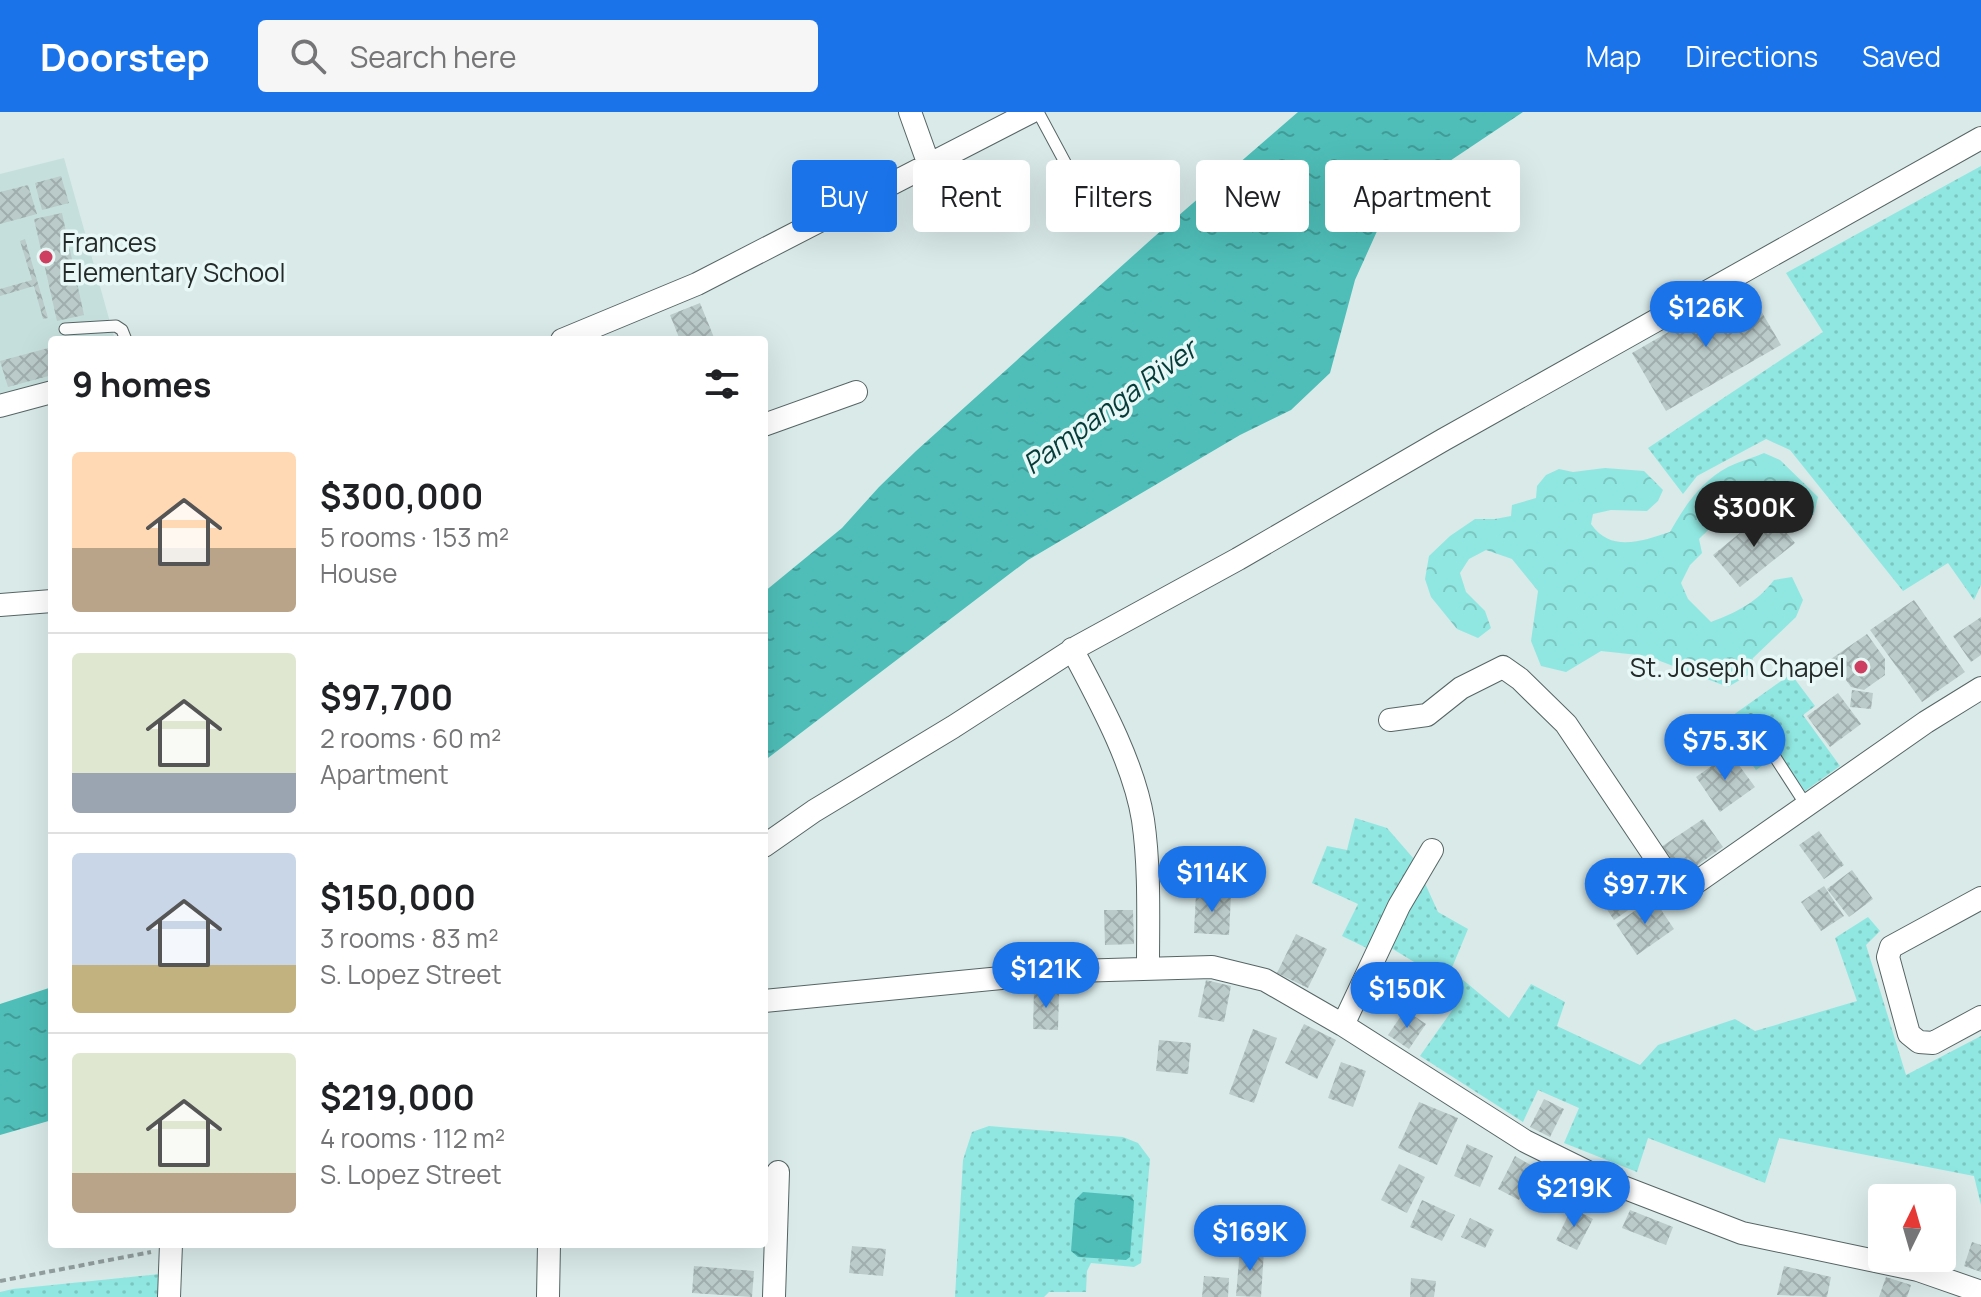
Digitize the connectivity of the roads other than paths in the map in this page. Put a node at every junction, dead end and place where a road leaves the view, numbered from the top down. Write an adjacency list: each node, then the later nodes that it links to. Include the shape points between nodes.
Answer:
1 (910, 112): 5 (street)
2 (1031, 112): 6 (street)
3 (1038, 112): 7 (lane)
4 (1981, 138): 18 (street)
5 (927, 160)
6 (939, 160)
7 (1064, 160)
8 (913, 173): 11 (street, via 697,284)
9 (65, 329): 10 (lane, via 116,326)
10 (124, 336)
11 (572, 336)
12 (856, 392): 15 (street)
13 (48, 393): 14 (street)
14 (0, 406)
15 (768, 424)
16 (48, 601): 17 (street)
17 (0, 605)
18 (1072, 649): 23 (street); 26 (street, via 1124,753 1143,818)
19 (1981, 688): 22 (street)
20 (1390, 720): 22 (street, via 1427,715 1461,688 1503,667 1566,724 1672,882 1694,884)
21 (1751, 720): 22 (lane)
22 (1806, 805)
23 (768, 843)
24 (1432, 850): 29 (street, via 1399,906)
25 (1981, 898): 28 (street, via 1891,947 1888,957 1909,1034 1919,1042 1933,1043)
26 (1148, 967): 27 (street); 29 (street, via 1212,967 1265,980)
27 (768, 1001)
28 (1981, 1017)
29 (1343, 1025): 33 (street, via 1525,1141 1602,1179 1742,1233 1918,1270)
30 (778, 1172): 36 (street)
31 (170, 1248): 34 (street)
32 (549, 1248): 35 (street)
33 (1981, 1292)
34 (169, 1297)
35 (548, 1297)
36 (774, 1297)

